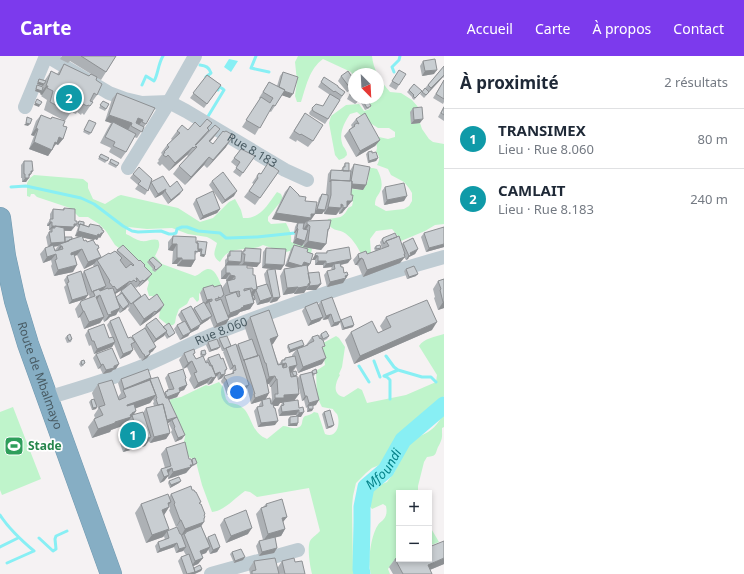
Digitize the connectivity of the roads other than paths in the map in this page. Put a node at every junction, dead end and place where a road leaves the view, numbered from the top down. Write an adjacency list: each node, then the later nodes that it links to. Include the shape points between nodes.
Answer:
1 (46, 56): 3 (street, Rue 8.183, via 108,93 142,103); 4 (street)
2 (195, 56): 3 (street)
3 (168, 102): 5 (street); 6 (street, Rue 8.183, via 285,170)
4 (25, 107)
5 (128, 168)
6 (307, 180)
7 (0, 218): 10 (highway, Route de Mbalmayo, via 15,301)
8 (444, 257): 10 (street, Rue 8.060, via 262,315 202,338 116,377)
9 (0, 276): 12 (highway, via 18,346)
10 (47, 398): 13 (highway, Route de Mbalmayo)
11 (298, 550): 14 (street)
12 (101, 574)
13 (111, 574)
14 (211, 574)

